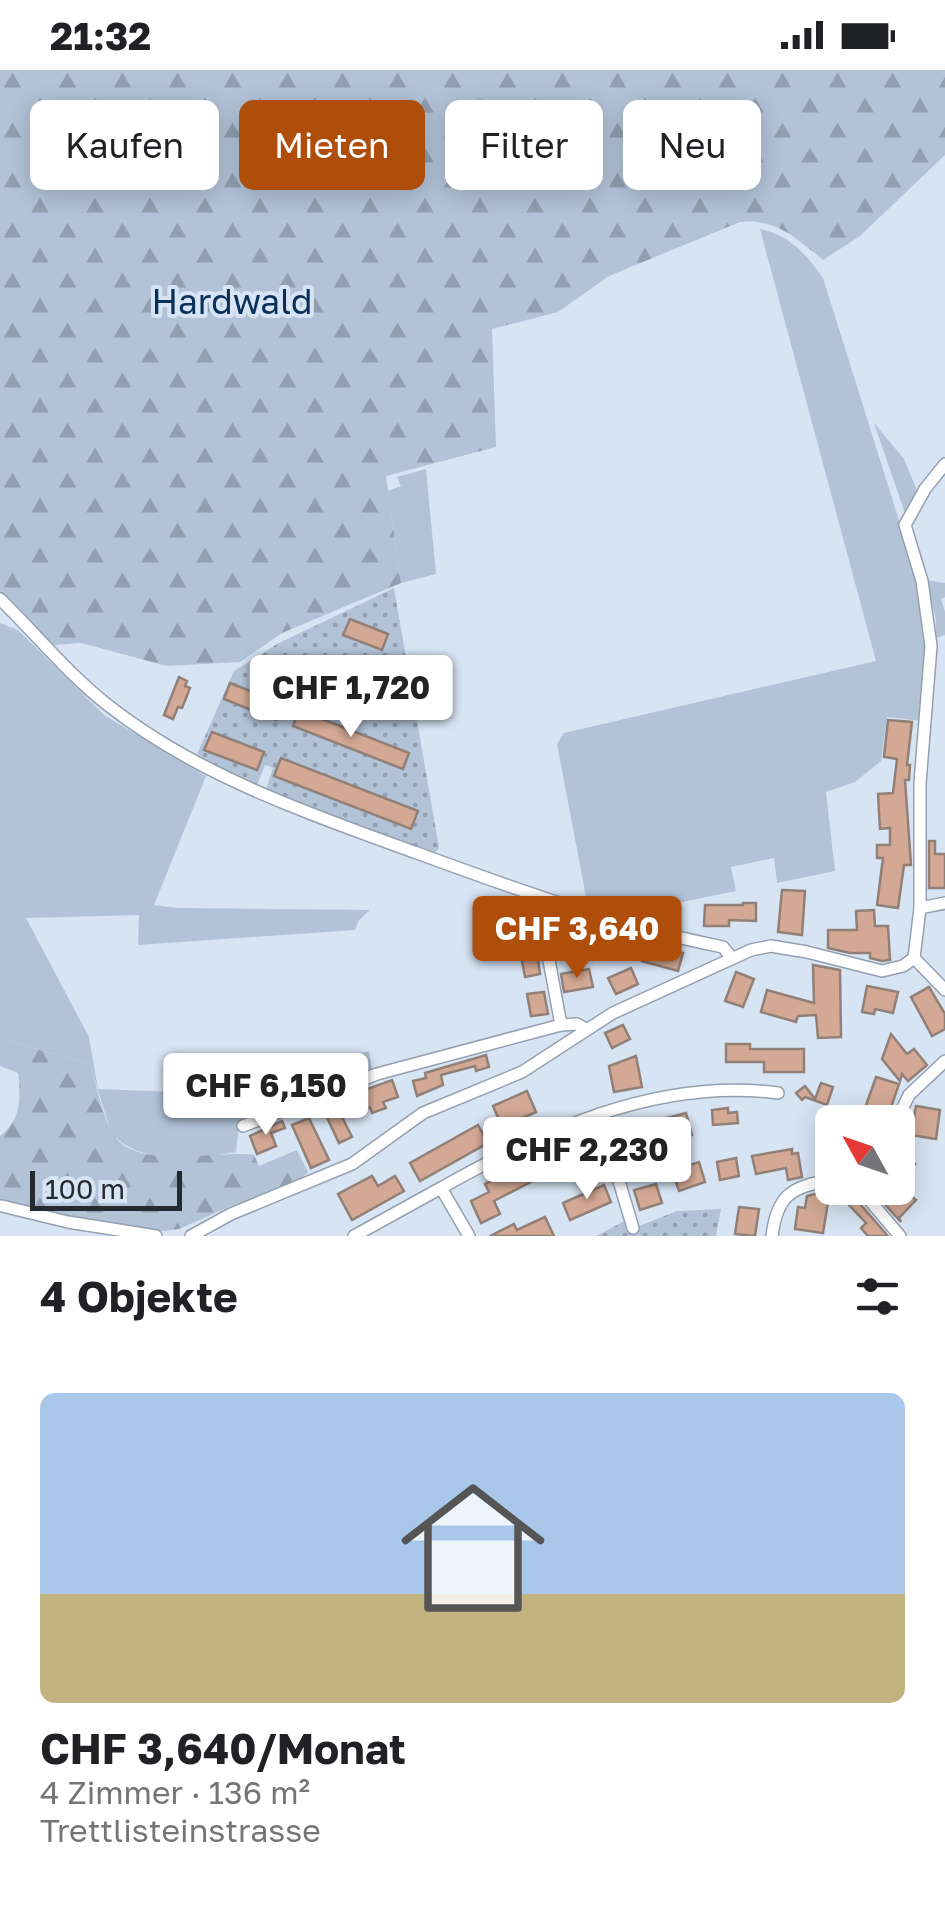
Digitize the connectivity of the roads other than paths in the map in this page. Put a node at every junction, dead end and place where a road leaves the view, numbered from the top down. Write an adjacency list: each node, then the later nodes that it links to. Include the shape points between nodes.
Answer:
1 (945, 464): 5 (street, via 906,525 931,646 919,804)
2 (0, 599): 3 (street, via 110,707 231,780)
3 (540, 898): 6 (street, via 723,947); 9 (street)
4 (945, 903): 5 (street)
5 (920, 908): 7 (street)
6 (732, 958): 7 (street, via 771,946 890,971); 10 (street)
7 (914, 958): 8 (street)
8 (945, 990)
9 (561, 1025): 10 (street); 15 (street, via 377,1074)
10 (586, 1030): 22 (street, via 522,1072 424,1113 352,1164)
11 (945, 1061): 13 (street)
12 (778, 1093): 14 (street, via 711,1091)
13 (904, 1105)
14 (599, 1114): 17 (street, via 539,1135); 20 (street)
15 (243, 1126)
16 (815, 1183): 25 (street, via 783,1199)
17 (441, 1188): 23 (street); 24 (street)
18 (874, 1205): 26 (street)
19 (2, 1206): 21 (street)
20 (633, 1228)
21 (156, 1236)
22 (191, 1236)
23 (354, 1236)
24 (469, 1236)
25 (772, 1236)
26 (900, 1236)

